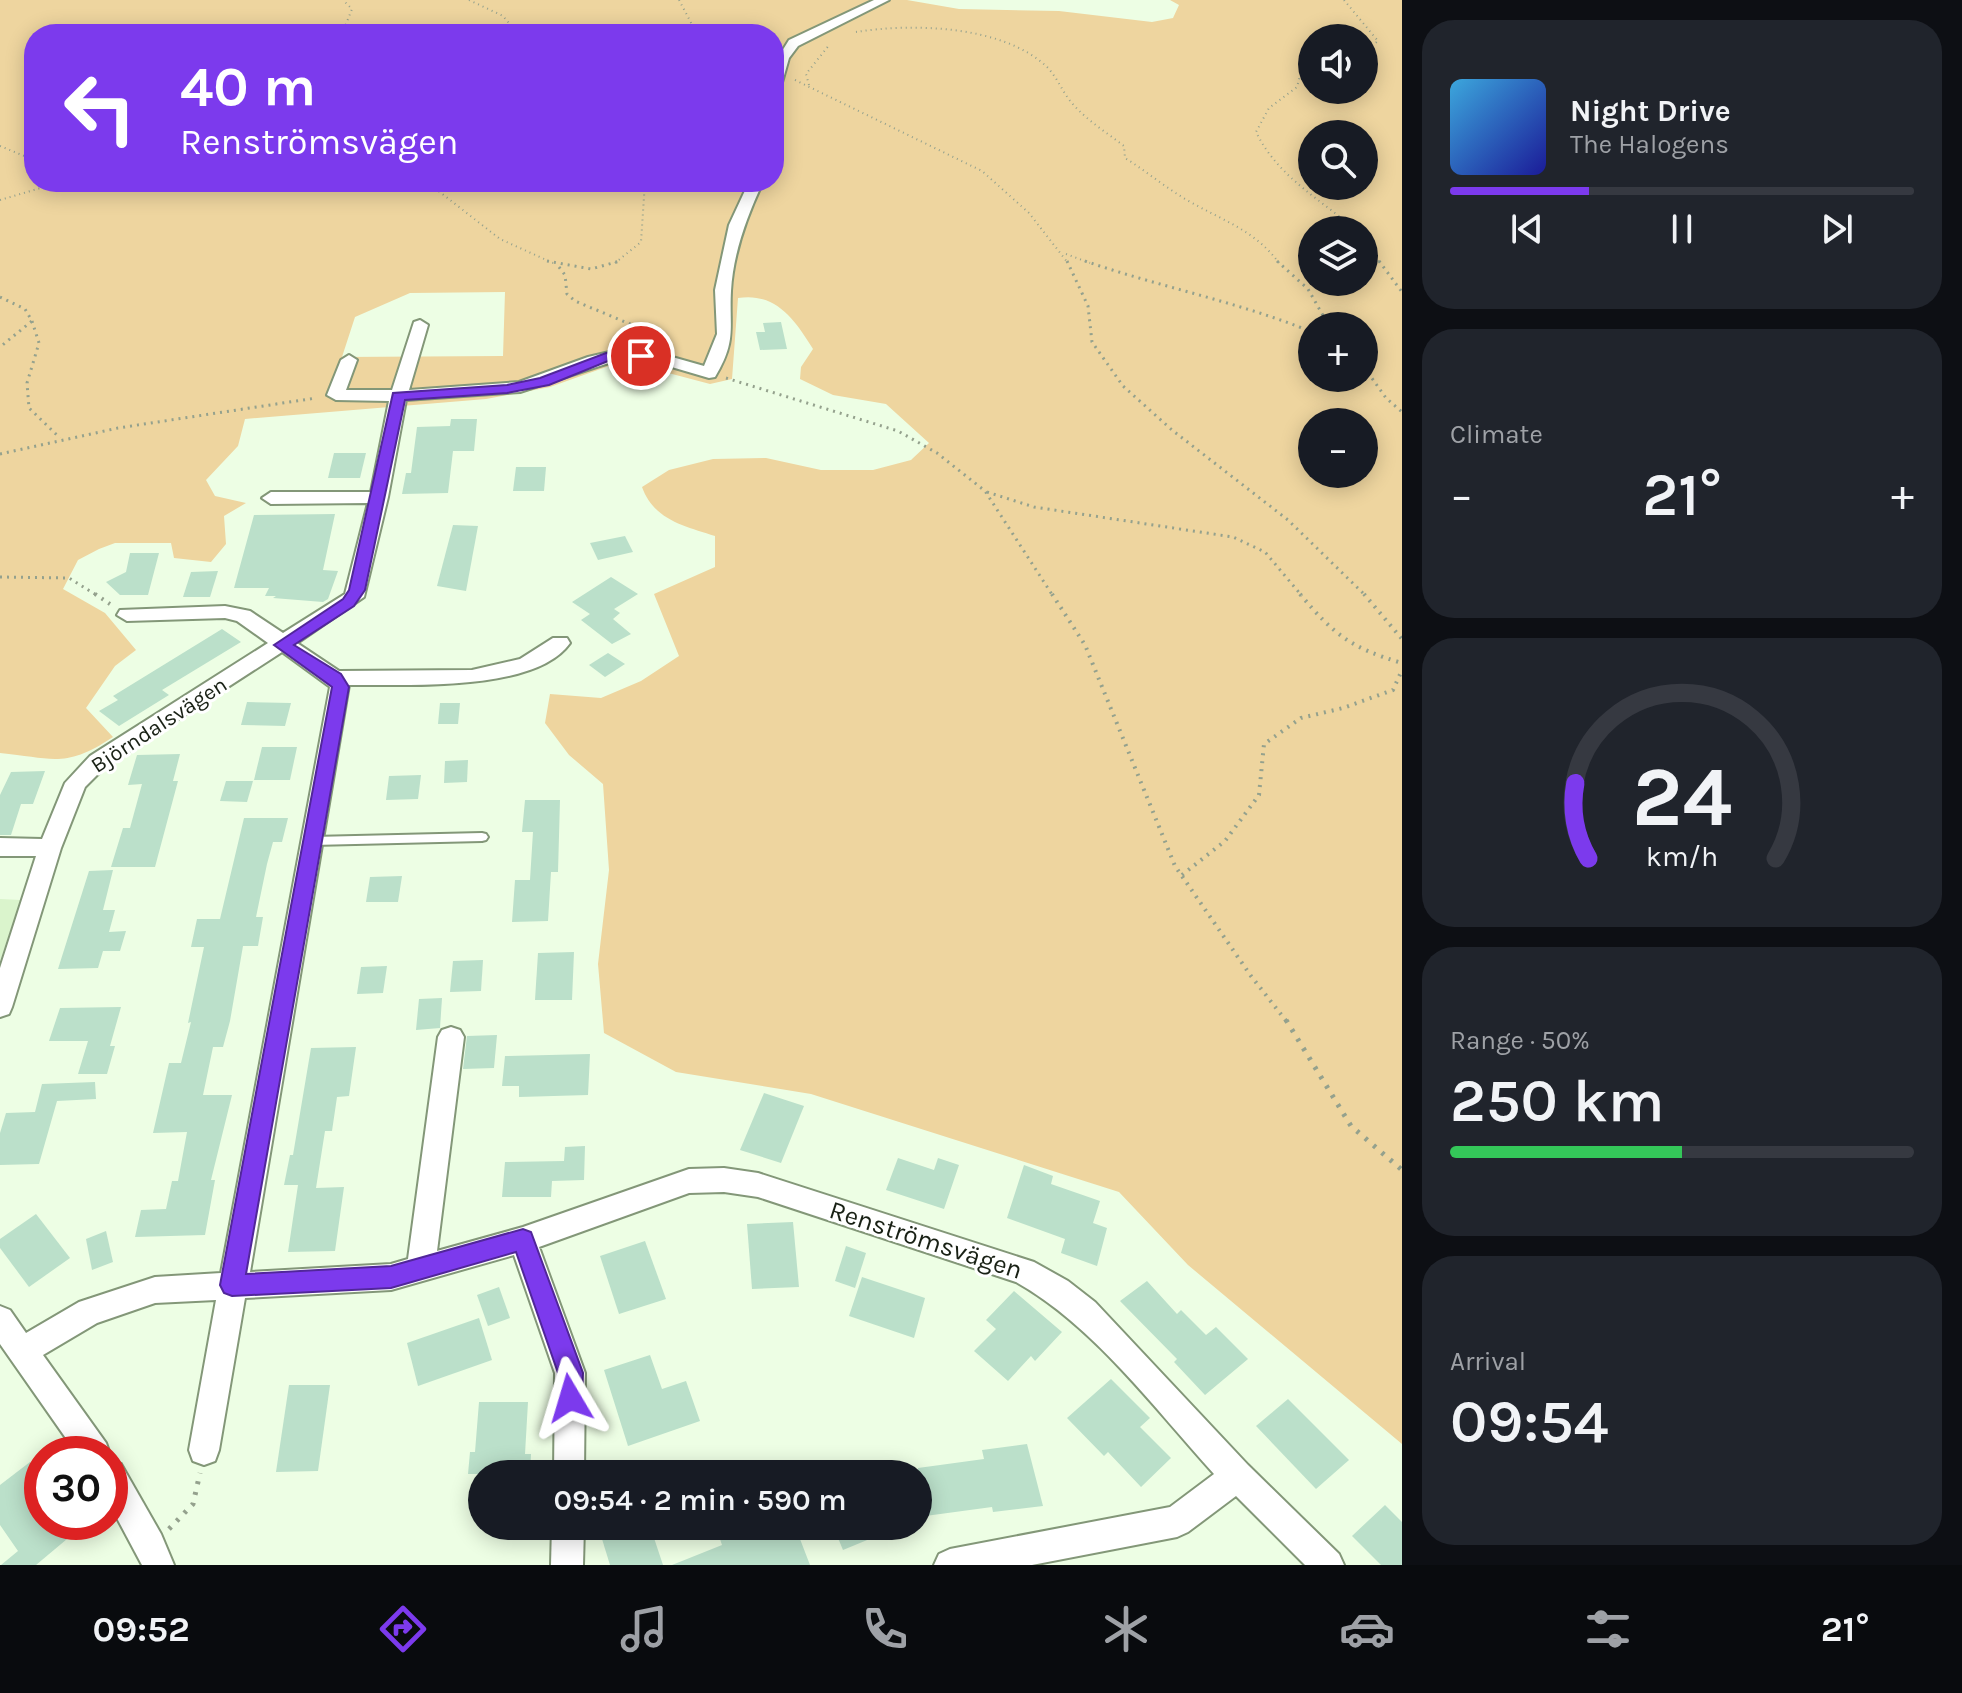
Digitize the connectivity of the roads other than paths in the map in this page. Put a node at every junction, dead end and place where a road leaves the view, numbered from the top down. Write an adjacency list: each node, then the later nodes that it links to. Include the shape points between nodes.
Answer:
1 (883, 0): 2 (street, via 802,37)
2 (784, 59)
3 (751, 192): 6 (street, via 736,225 723,290 725,334 709,373 630,355 606,357 528,386)
4 (420, 325): 6 (street, Björndalsvägen)
5 (349, 360): 6 (street, via 336,395)
6 (398, 396): 7 (street, Björndalsvägen)
7 (379, 497): 8 (street); 11 (street, Björndalsvägen, via 354,597)
8 (271, 498)
9 (127, 615): 11 (street, via 225,612 243,616)
10 (560, 643): 12 (street, via 526,664 472,677)
11 (282, 645): 12 (street); 16 (street, Björndalsvägen, via 98,761 76,783)
12 (335, 678): 14 (street, via 340,687)
13 (482, 837): 14 (lane)
14 (313, 841): 21 (street)
15 (0, 847): 16 (street)
16 (50, 848): 17 (street, Björndalsvägen)
17 (0, 1007)
18 (451, 1037): 20 (street)
19 (523, 1240): 20 (street, Renströmsvägen); 26 (street, via 570,1373); 27 (street, Renströmsvägen, via 689,1181 724,1180 758,1185 1024,1271 1085,1312)
20 (421, 1268): 21 (street, Renströmsvägen, via 391,1277)
21 (232, 1285): 23 (street, Renströmsvägen, via 155,1290 89,1312); 25 (street)
22 (0, 1320): 23 (street)
23 (23, 1351): 24 (street)
24 (82, 1436)
25 (204, 1450)
26 (569, 1460)
27 (1237, 1476): 32 (street, via 1177,1521); 33 (street, Renströmsvägen)
28 (128, 1508): 30 (street)
29 (568, 1540): 31 (street)
30 (154, 1555)
31 (567, 1565)
32 (950, 1565)
33 (1328, 1565)

